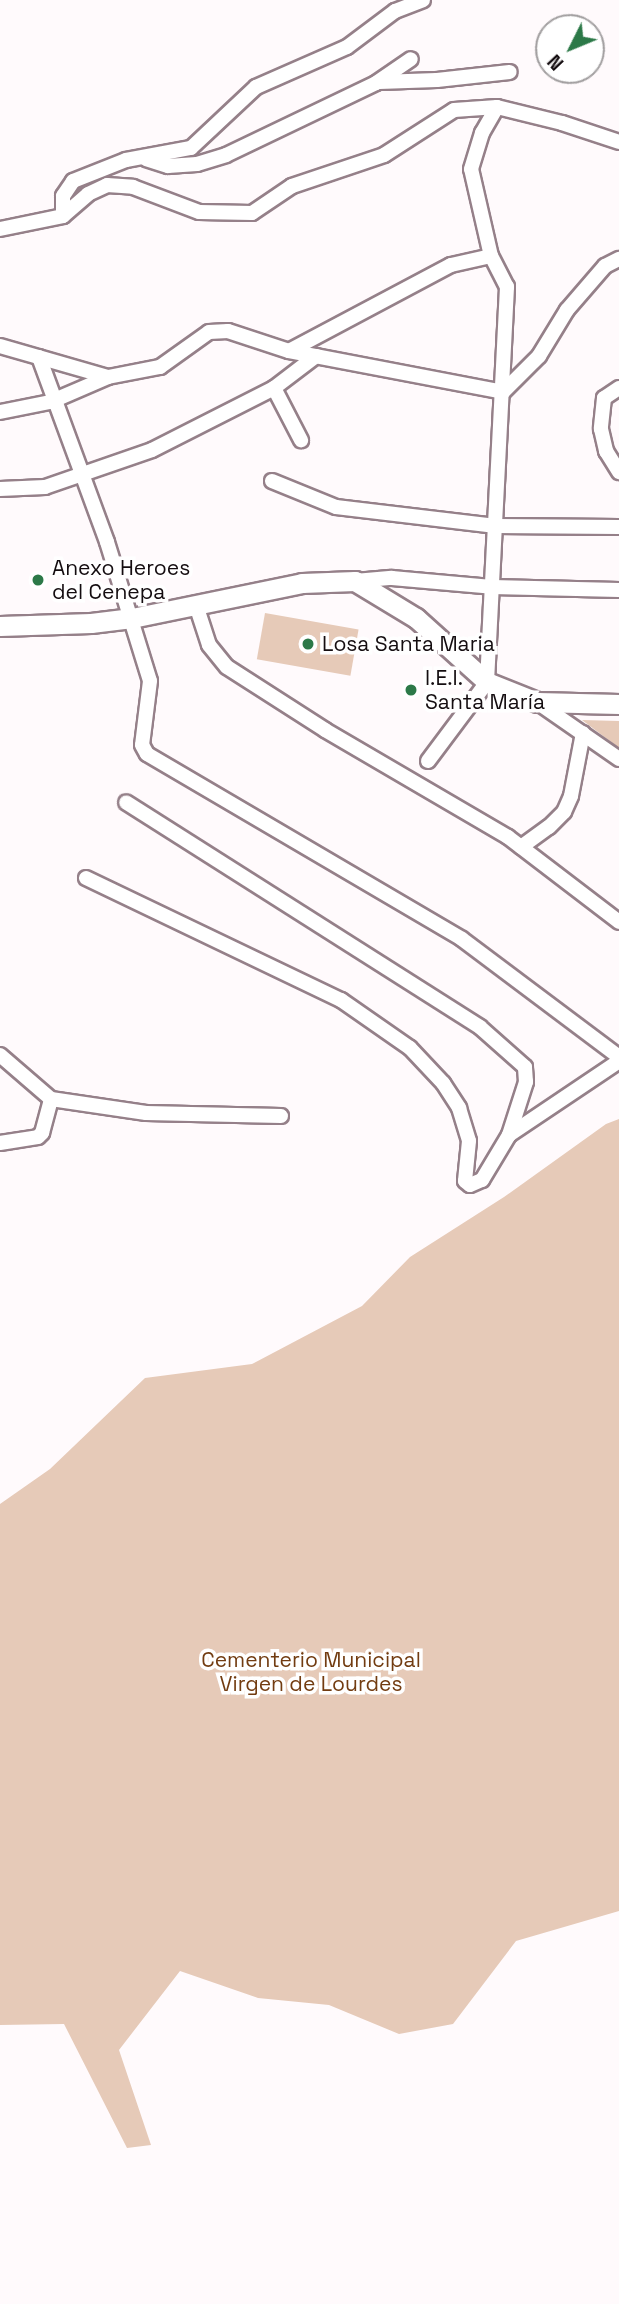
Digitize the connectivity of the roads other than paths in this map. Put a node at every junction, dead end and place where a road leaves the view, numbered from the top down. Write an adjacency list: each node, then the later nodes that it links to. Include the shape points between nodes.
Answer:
1 (423, 0): 7 (street, via 395,11 348,47 256,87 191,148)
2 (411, 59): 4 (street)
3 (510, 72): 4 (street)
4 (376, 83): 7 (street, via 217,158 169,166)
5 (497, 107): 6 (street); 8 (street, via 454,110 384,155 292,187 252,213 200,212 132,187 107,185 88,194); 10 (street, via 482,133 471,169)
6 (619, 142)
7 (141, 158): 8 (street, via 73,181 63,196)
8 (63, 216): 9 (street)
9 (0, 229)
10 (491, 257): 13 (street, via 451,265); 19 (street, via 507,287)
11 (619, 259): 19 (street, via 605,266 567,310 539,356)
12 (0, 346): 15 (street)
13 (289, 351): 14 (street); 16 (street, via 228,331 209,332 160,366)
14 (316, 356): 17 (street); 19 (street)
15 (39, 357): 16 (street); 20 (street)
16 (108, 377): 20 (street)
17 (274, 388): 22 (street); 24 (street, via 152,450)
18 (619, 388): 23 (street, via 604,398 601,429 606,452)
19 (503, 392): 27 (street)
20 (56, 400): 21 (street); 24 (street)
21 (0, 412)
22 (301, 440)
23 (619, 472)
24 (82, 475): 26 (street, via 45,487); 33 (street)
25 (272, 481): 27 (street, via 336,507)
26 (0, 488)
27 (496, 526): 28 (street); 30 (street)
28 (619, 527)
29 (355, 581): 30 (street, via 392,578); 32 (main road, via 302,583); 35 (main road, via 415,618)
30 (492, 587): 31 (street); 35 (street)
31 (619, 590)
32 (196, 605): 33 (main road); 42 (street, via 209,645 227,667)
33 (132, 618): 34 (main road); 46 (street, via 150,681 142,745 147,754 462,939)
34 (0, 626)
35 (487, 682): 36 (main road); 40 (street)
36 (537, 702): 37 (main road); 38 (street)
37 (619, 704)
38 (583, 733): 39 (street); 42 (street, via 564,812)
39 (619, 759)
40 (428, 761)
41 (126, 802): 49 (street, via 480,1027 506,1049 525,1067 526,1082)
42 (521, 846): 44 (street)
43 (86, 878): 49 (street, via 341,1000 410,1048 459,1108 469,1141 465,1181 470,1185 482,1180)
44 (619, 922)
45 (0, 1055): 47 (street)
46 (619, 1059): 49 (street)
47 (51, 1099): 48 (street, via 146,1113); 50 (street, via 42,1133)
48 (281, 1116)
49 (509, 1135)
50 (0, 1143)

